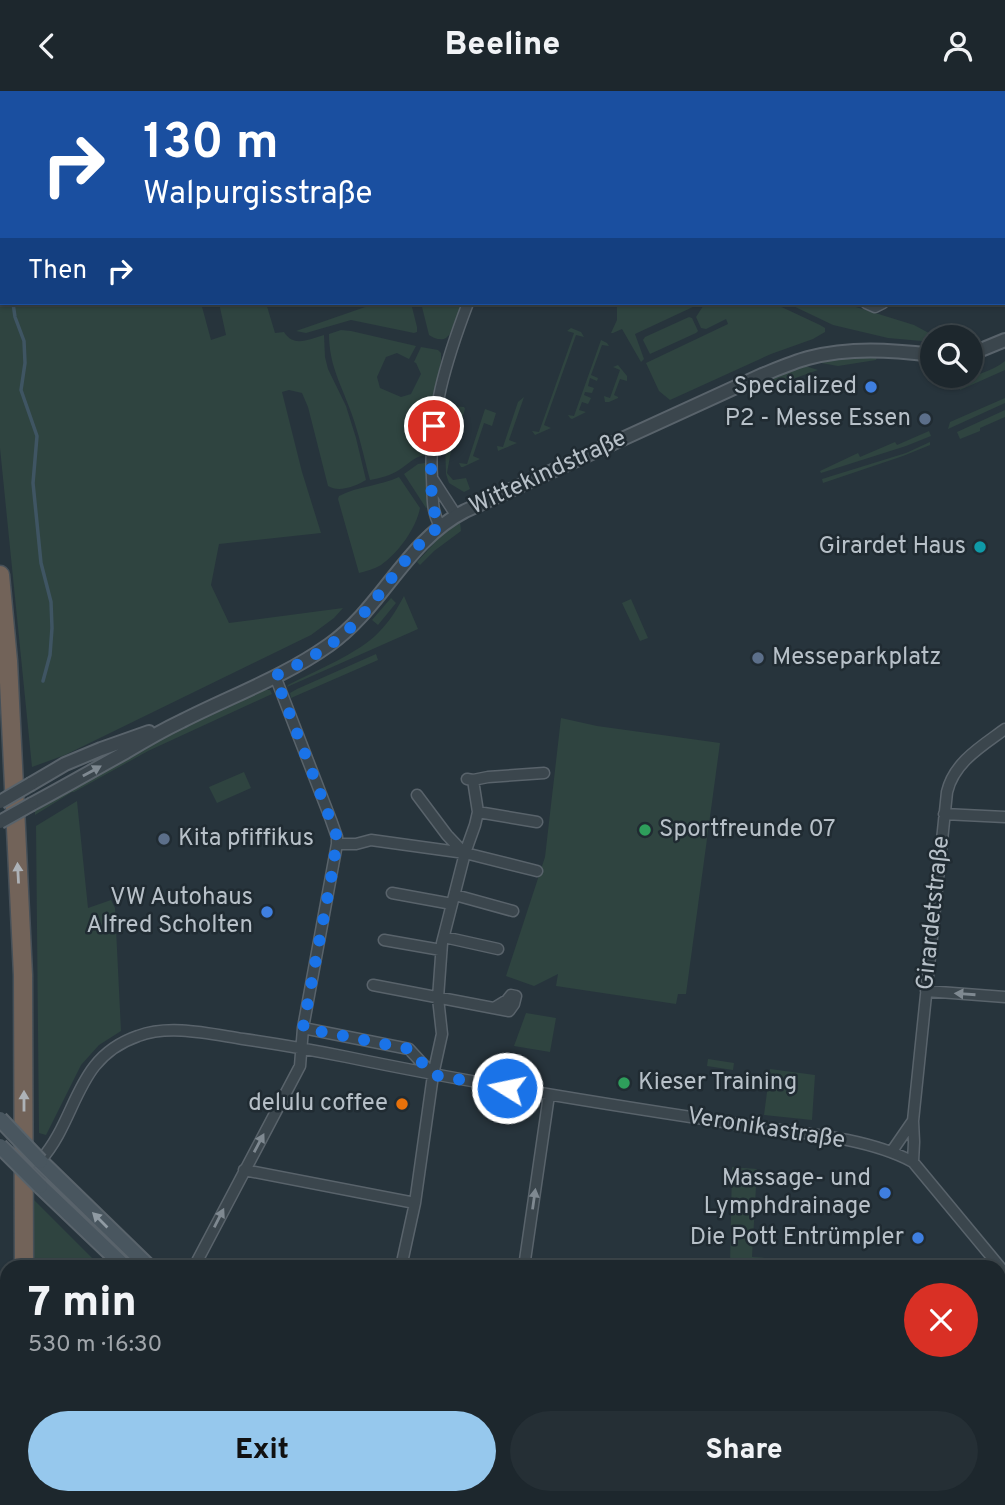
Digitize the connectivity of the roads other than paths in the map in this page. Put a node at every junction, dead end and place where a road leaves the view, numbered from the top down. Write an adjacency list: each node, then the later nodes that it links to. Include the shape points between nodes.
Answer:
1 (467, 305): 5 (street, via 436,410)
2 (1005, 340): 3 (street)
3 (983, 348)
4 (920, 354): 6 (street, Wittekindstraße, via 862,350 805,359)
5 (432, 477): 6 (street); 7 (street)
6 (456, 515): 7 (street, Wittekindstraße)
7 (440, 526): 9 (street, Wittekindstraße, via 348,630)
8 (0, 575): 47 (highway, one-way to 8, via 23,975)
9 (275, 676): 10 (street, Wittekindstraße); 20 (street)
10 (179, 722): 14 (street, Wittekindstraße, bridge, via 65,764); 19 (street, Wittekindstraße, one-way to 10, bridge)
11 (1005, 729): 16 (street, Girardetstraße, via 954,773)
12 (544, 773): 15 (street, via 470,780)
13 (417, 795): 21 (street)
14 (0, 802)
15 (478, 812): 18 (street); 21 (street)
16 (944, 814): 17 (street); 31 (street, Girardetstraße)
17 (1005, 817)
18 (537, 822)
19 (0, 823)
20 (337, 844): 21 (street, via 370,839); 35 (street)
21 (465, 853): 22 (street); 24 (street)
22 (537, 871)
23 (392, 893): 24 (street)
24 (453, 900): 25 (street); 26 (street)
25 (513, 911)
26 (444, 937): 28 (street); 29 (street)
27 (384, 940): 29 (street)
28 (498, 949)
29 (441, 950): 33 (street)
30 (373, 985): 33 (street)
31 (926, 991): 32 (street, one-way to 31); 40 (street, Girardetstraße)
32 (1005, 997)
33 (438, 998): 34 (street); 37 (street, via 442,1034)
34 (494, 1008)
35 (303, 1028): 36 (street); 37 (street, via 410,1049)
36 (302, 1048): 37 (street, Veronikastraße); 43 (street, Veronikastraße, via 172,1031 151,1031 118,1044 88,1075 51,1150); 45 (street, one-way to 36, via 300,1066)
37 (433, 1075): 38 (street, Veronikastraße); 46 (street)
38 (549, 1095): 42 (street, Veronikastraße); 52 (street, one-way to 38)
39 (0, 1119): 43 (main road, bridge)
40 (913, 1121): 42 (street, Girardetstraße); 44 (street, Girardetstraße)
41 (0, 1146): 48 (main road, bridge)
42 (892, 1151): 44 (street, Veronikastraße)
43 (40, 1161): 49 (main road, one-way to 43)
44 (913, 1162): 53 (street)
45 (244, 1170): 46 (street); 50 (street, one-way to 45)
46 (415, 1203): 51 (street)
47 (24, 1260)
48 (118, 1260)
49 (142, 1260)
50 (198, 1260)
51 (403, 1260)
52 (525, 1260)
53 (994, 1260)

